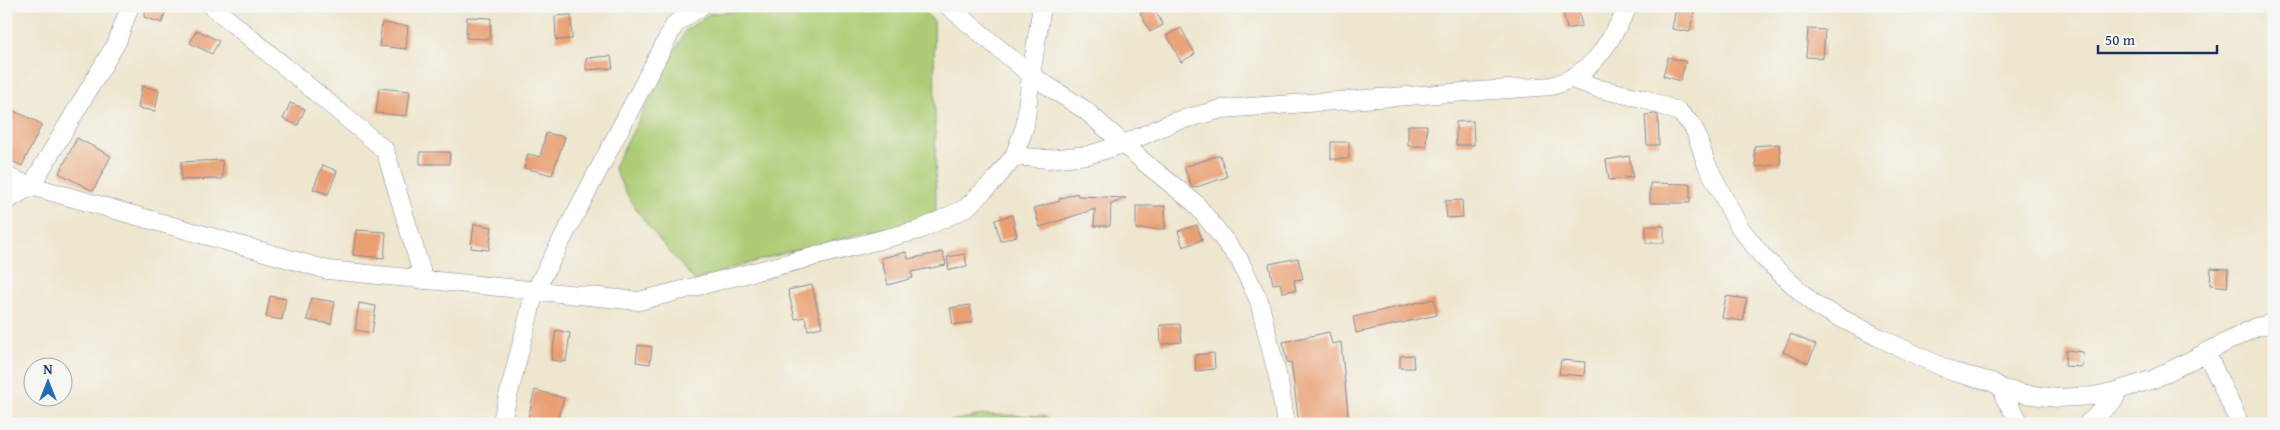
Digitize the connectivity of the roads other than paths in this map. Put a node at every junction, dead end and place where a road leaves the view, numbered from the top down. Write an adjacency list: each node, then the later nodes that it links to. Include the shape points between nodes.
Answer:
1 (130, 6): 12 (street, via 117,42)
2 (212, 6): 14 (street, via 385,150)
3 (701, 6): 15 (street, via 675,24)
4 (948, 6): 7 (street)
5 (1042, 6): 7 (street)
6 (1629, 6): 8 (street, via 1601,54)
7 (1031, 75): 9 (street, via 1085,110); 10 (street, via 1025,126)
8 (1572, 79): 9 (street, via 1552,86 1222,109 1174,122); 18 (street, via 1672,108 1685,117 1696,133 1706,163 1738,225 1763,257 1815,305 1953,372)
9 (1124, 144): 10 (street, via 1088,155 1048,159); 22 (street, via 1196,204 1239,260 1259,301)
10 (1014, 156): 15 (street, via 966,208 919,230 639,301)
11 (6, 176): 12 (street)
12 (31, 186): 13 (street); 14 (street, via 328,270)
13 (6, 201)
14 (424, 280): 15 (street)
15 (535, 291): 21 (street)
16 (2274, 323): 17 (street, via 2256,327)
17 (2206, 352): 19 (street, via 2154,379); 24 (street)
18 (2003, 388): 19 (street, via 2057,398); 20 (street, via 2004,397)
19 (2116, 391): 23 (street, via 2115,399)
20 (2021, 421)
21 (501, 424)
22 (1286, 424)
23 (2087, 424)
24 (2240, 424)

